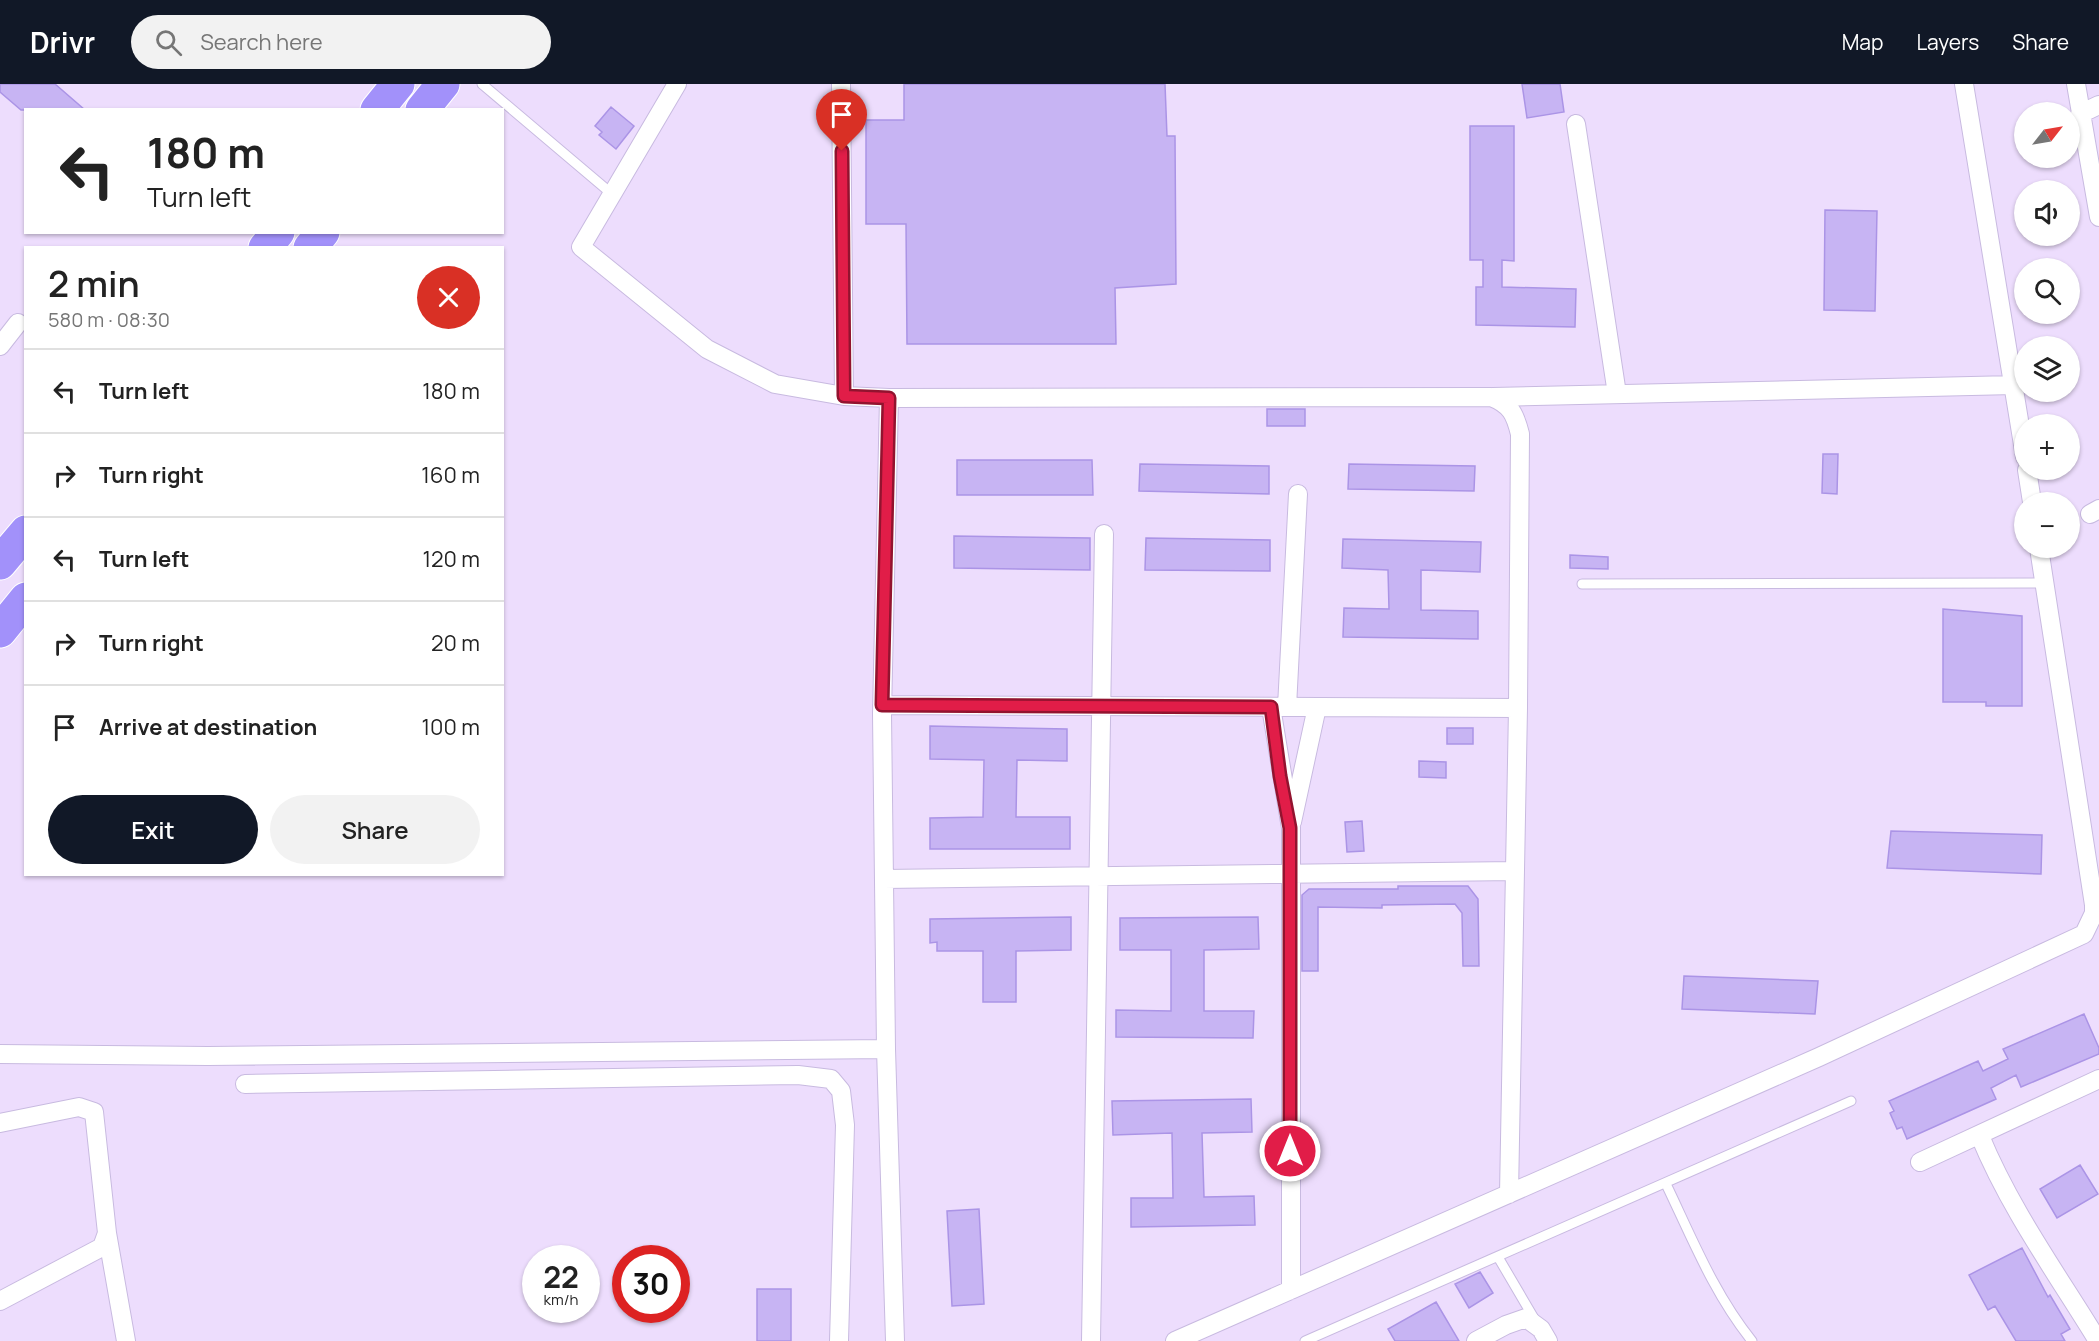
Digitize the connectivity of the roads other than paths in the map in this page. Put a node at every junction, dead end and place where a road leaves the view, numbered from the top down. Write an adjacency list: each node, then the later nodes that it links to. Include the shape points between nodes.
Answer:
1 (398, 84): 10 (highway)
2 (443, 84): 11 (highway)
3 (482, 84): 14 (lane)
4 (677, 84): 14 (street)
5 (841, 84): 20 (street)
6 (1964, 84): 18 (street)
7 (2076, 84): 8 (street)
8 (2078, 102)
9 (2099, 105): 12 (street)
10 (379, 108)
11 (424, 108)
12 (2080, 114): 15 (street)
13 (1576, 124): 19 (street)
14 (612, 194): 20 (street, via 581,247 707,349 775,384)
15 (2099, 217)
16 (18, 323): 17 (street)
17 (0, 346)
18 (2014, 385): 19 (street)
19 (1617, 394): 21 (street)
20 (844, 396): 22 (street)
21 (1491, 397): 22 (street); 36 (street, via 1506,403 1515,414 1520,434)
22 (889, 398): 32 (street)
23 (1298, 494): 34 (street)
24 (24, 534): 27 (highway)
25 (1104, 534): 33 (street)
26 (2041, 558): 28 (street)
27 (0, 562)
28 (2045, 583): 29 (lane); 51 (street, via 2094,904 2084,934)
29 (1582, 584)
30 (24, 601): 31 (highway)
31 (0, 631)
32 (882, 705): 33 (street); 41 (street)
33 (1103, 706): 34 (street); 40 (street)
34 (1279, 707): 35 (street); 37 (street, via 1280,776)
35 (1317, 707): 36 (street); 37 (street)
36 (1518, 708): 38 (street)
37 (1290, 828): 39 (street)
38 (1515, 871): 39 (street); 51 (street)
39 (1290, 874): 40 (street); 54 (street)
40 (1100, 877): 41 (street); 60 (street)
41 (884, 879): 42 (street)
42 (886, 1049): 43 (street, via 208,1056); 59 (street)
43 (0, 1054)
44 (2099, 1079): 48 (street)
45 (244, 1084): 58 (street, via 798,1075 831,1078 841,1091 845,1125)
46 (1851, 1101): 50 (lane)
47 (0, 1122): 52 (street, via 79,1107 94,1112)
48 (1980, 1136): 49 (street); 65 (street, via 2016,1209)
49 (1920, 1162)
50 (1666, 1184): 53 (lane); 64 (lane, via 1710,1279 1730,1314)
51 (1509, 1194): 54 (street)
52 (107, 1233): 55 (street, via 102,1247); 57 (street)
53 (1498, 1257): 56 (lane); 62 (lane)
54 (1291, 1290): 61 (street)
55 (0, 1301)
56 (1545, 1335): 63 (street, via 1526,1318)
57 (126, 1341)
58 (839, 1341)
59 (895, 1341)
60 (1091, 1341)
61 (1175, 1341)
62 (1305, 1341)
63 (1476, 1341)
64 (1752, 1341)
65 (2098, 1341)

